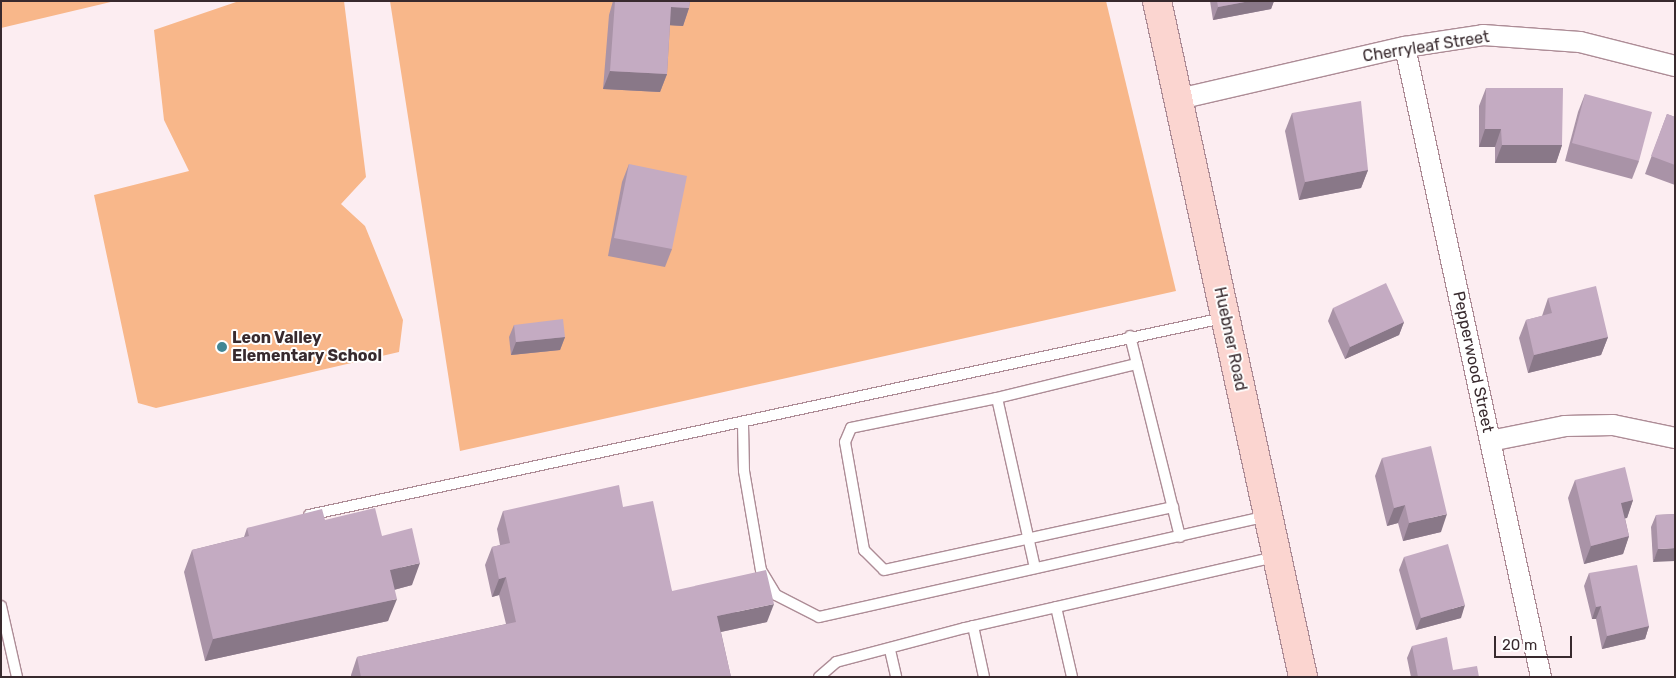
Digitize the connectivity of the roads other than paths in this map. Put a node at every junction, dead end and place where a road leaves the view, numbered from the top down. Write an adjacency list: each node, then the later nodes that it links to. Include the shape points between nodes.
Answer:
1 (1157, 1): 4 (main road, Huebner Road)
2 (1405, 47): 3 (street, Cherryleaf Street, via 1483,35 1541,37); 4 (street, Cherryleaf Street); 11 (street, Pepperwood Street)
3 (1675, 66)
4 (1179, 99): 5 (main road, Huebner Road)
5 (1226, 317): 6 (lane); 13 (main road, Huebner Road)
6 (1130, 336): 7 (lane); 9 (lane, via 788,409)
7 (1137, 364): 8 (lane); 12 (lane)
8 (997, 398): 16 (lane); 16 (lane, via 850,428 845,442 864,550 884,570)
9 (743, 424): 14 (lane); 18 (lane, via 744,471 760,570 776,594 819,617)
10 (1675, 438): 11 (street, via 1613,425 1565,426)
11 (1490, 441): 29 (street, Pepperwood Street)
12 (1173, 507): 15 (lane); 16 (lane)
13 (1268, 516): 15 (lane); 17 (main road, Huebner Road)
14 (298, 517)
15 (1180, 537): 18 (lane)
16 (1029, 539): 18 (lane)
17 (1277, 557): 20 (lane); 28 (main road, Huebner Road)
18 (1035, 568)
19 (1, 606): 23 (lane)
20 (1056, 607): 21 (lane); 27 (lane)
21 (973, 626): 22 (lane); 26 (lane)
22 (890, 650): 24 (lane, via 836,662); 25 (lane)
23 (17, 677)
24 (819, 677)
25 (896, 677)
26 (984, 677)
27 (1072, 677)
28 (1303, 677)
29 (1541, 677)

